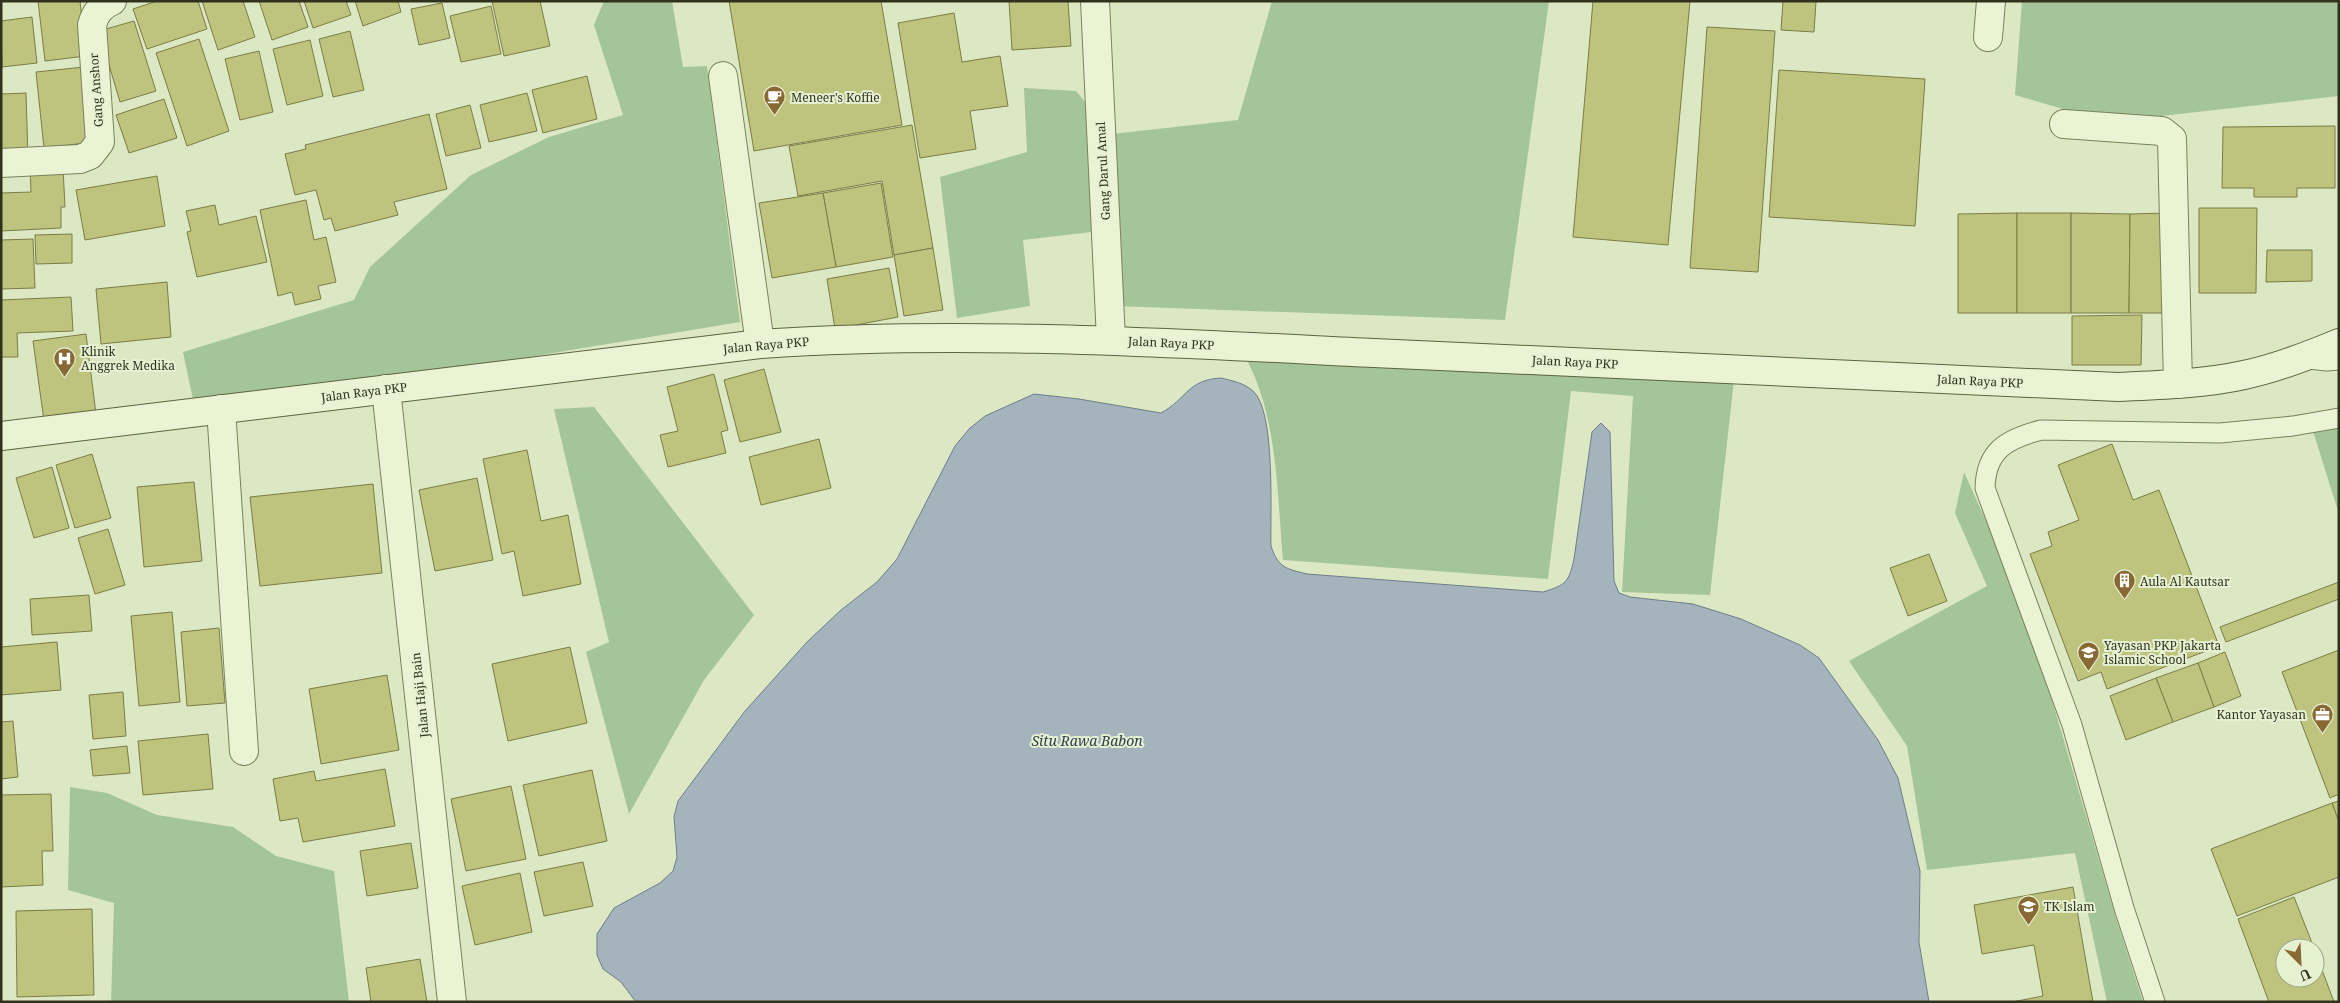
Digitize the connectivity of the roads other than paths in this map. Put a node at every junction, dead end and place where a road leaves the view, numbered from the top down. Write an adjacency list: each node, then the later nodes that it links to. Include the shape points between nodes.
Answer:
1 (112, 1): 7 (street, Gang Anshor, via 100,8 92,25 100,142 96,150 80,159)
2 (1095, 1): 8 (street, Gang Darul Amal)
3 (1991, 1): 4 (street)
4 (1988, 37)
5 (723, 76): 9 (street)
6 (2064, 124): 13 (street, via 2162,131 2172,138)
7 (1, 163)
8 (1111, 340): 9 (street, Jalan Raya PKP, via 906,338); 13 (street, Jalan Raya PKP, via 2118,387)
9 (760, 344): 14 (street, Jalan Raya PKP)
10 (2339, 344): 11 (street, Jalan Raya PKP)
11 (2302, 358): 12 (lane); 13 (street, Jalan Raya PKP, via 2244,375)
12 (2339, 360)
13 (2178, 384)
14 (386, 389): 15 (street, Jalan Raya PKP); 19 (street, Jalan Haji Bain)
15 (221, 409): 17 (street, Jalan Raya PKP); 18 (street)
16 (2339, 418): 20 (lane, via 2220,433 2041,430 2004,445 1993,454 1985,470 1984,488 2072,725 2124,908)
17 (1, 436)
18 (244, 751)
19 (452, 1002)
20 (2155, 1002)

